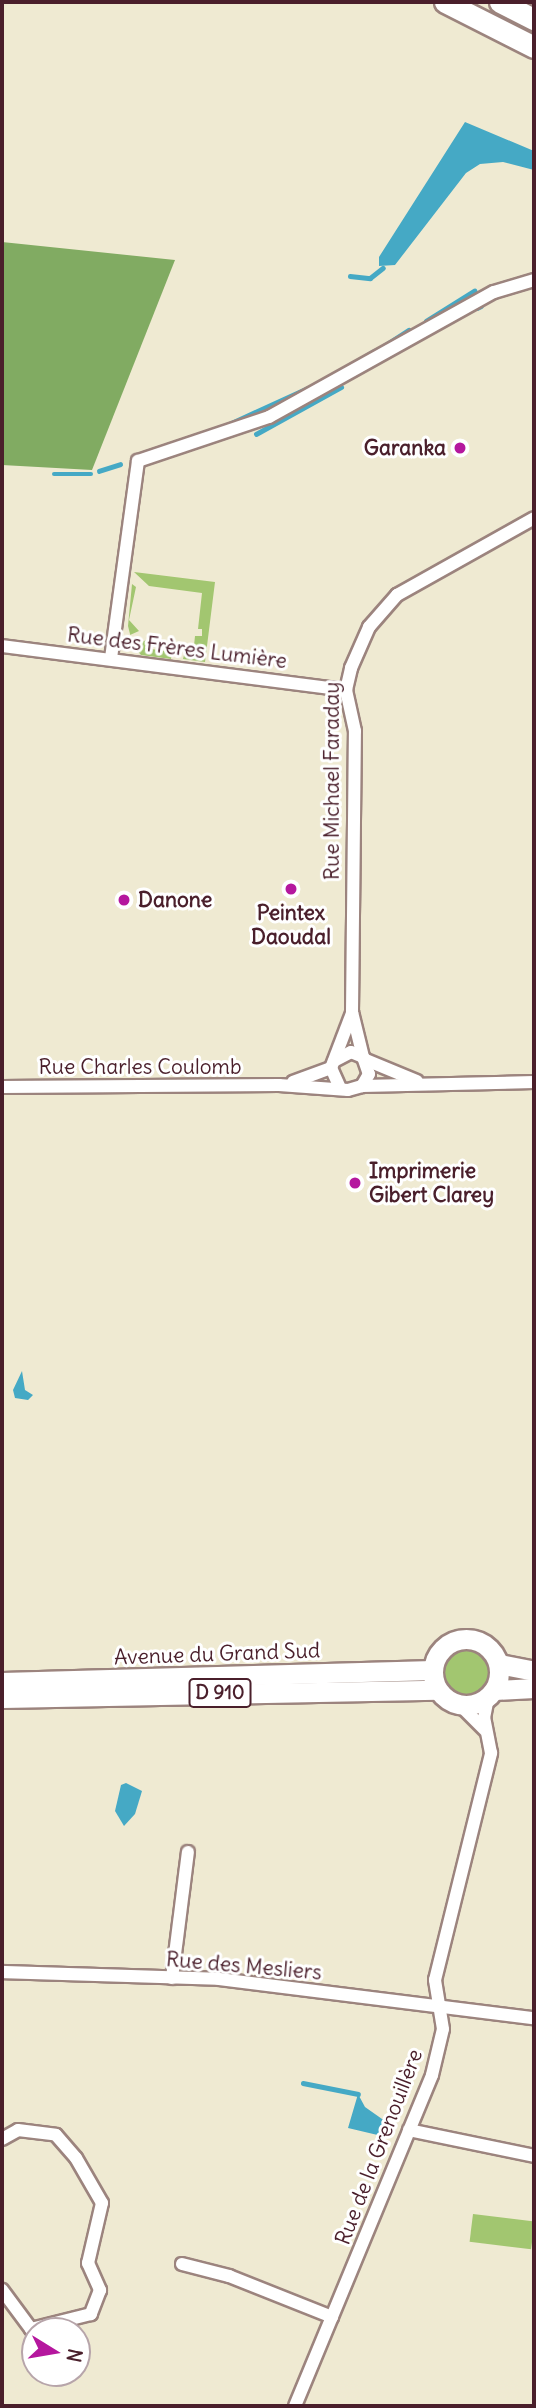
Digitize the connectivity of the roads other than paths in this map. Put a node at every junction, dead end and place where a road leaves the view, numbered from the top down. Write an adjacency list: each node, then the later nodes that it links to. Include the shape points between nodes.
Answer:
1 (444, 2): 4 (highway)
2 (500, 2): 3 (highway)
3 (534, 19)
4 (534, 47)
5 (534, 281): 8 (street, via 494,292 269,416 138,461)
6 (534, 518): 9 (street, Rue Michael Faraday, via 391,600 366,632)
7 (2, 646): 8 (street, Rue des Frères Lumière)
8 (111, 658): 9 (street, Rue des Frères Lumière)
9 (346, 690): 10 (street, Rue Michael Faraday, via 355,731)
10 (352, 1012): 11 (street, Rue Michael Faraday); 12 (street, Rue Michael Faraday)
11 (364, 1059): 12 (street, Rue Charles Coulomb, via 344,1053); 14 (street, Rue Charles Coulomb); 16 (street, via 369,1074)
12 (332, 1065): 15 (street, Rue Charles Coulomb); 18 (street)
13 (534, 1082): 14 (street, Rue Charles Coulomb)
14 (427, 1084): 16 (street, Rue Charles Coulomb)
15 (279, 1085): 17 (street, Rue Charles Coulomb); 18 (street, Rue Charles Coulomb)
16 (362, 1086): 18 (street, Rue Charles Coulomb)
17 (2, 1087)
18 (340, 1088)
19 (499, 1664): 20 (main road, via 489,1647 462,1639 439,1653); 21 (main road); 25 (main road)
20 (433, 1670): 22 (main road, Avenue du Grand Sud / D 910); 24 (main road)
21 (534, 1671)
22 (2, 1682)
23 (534, 1688): 25 (main road)
24 (438, 1690): 26 (main road, Avenue du Grand Sud / D 910); 27 (main road)
25 (492, 1694): 27 (main road); 28 (street, Rue de la Grenouillère)
26 (2, 1698)
27 (460, 1705): 28 (street)
28 (485, 1731): 32 (street, Rue de la Grenouillère, via 491,1753 435,1980)
29 (188, 1852): 31 (street)
30 (2, 1972): 31 (street, Rue des Mesliers)
31 (173, 1978): 32 (street, Rue des Mesliers, via 230,1980)
32 (440, 2008): 33 (street, Rue des Mesliers); 34 (street, Rue de la Grenouillère, via 443,2029 432,2075)
33 (534, 2018)
34 (409, 2130): 36 (street); 39 (street, Rue de la Grenouillère)
35 (2, 2139): 38 (street, via 18,2130 56,2135 103,2203 88,2263 100,2290 91,2314 31,2329)
36 (534, 2156)
37 (182, 2264): 39 (street, via 229,2276)
38 (2, 2290)
39 (332, 2317): 40 (street, Rue de la Grenouillère)
40 (295, 2406)

